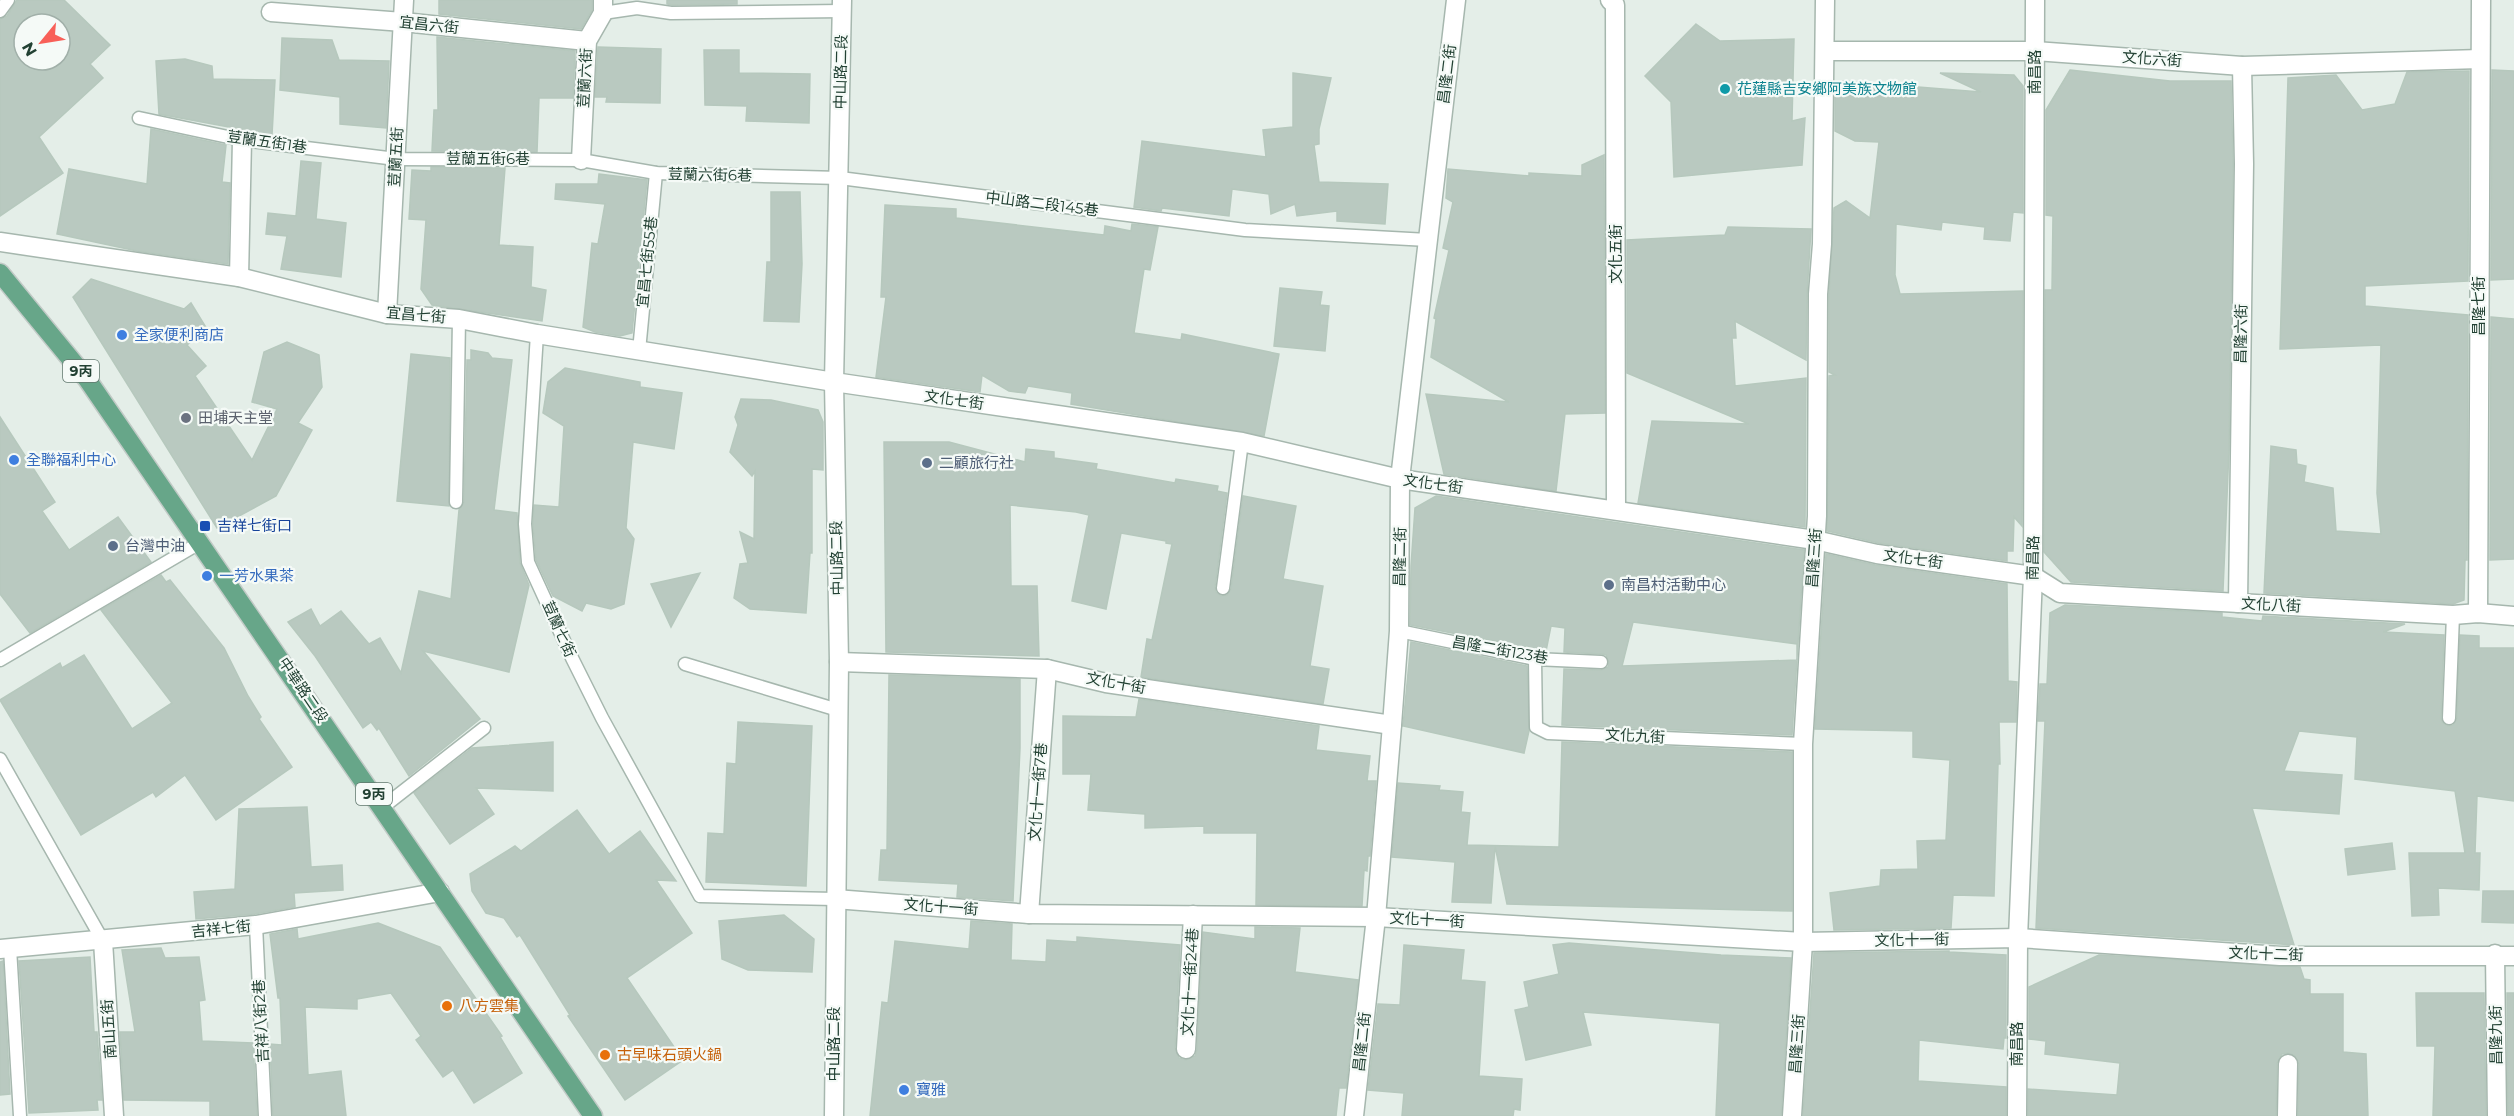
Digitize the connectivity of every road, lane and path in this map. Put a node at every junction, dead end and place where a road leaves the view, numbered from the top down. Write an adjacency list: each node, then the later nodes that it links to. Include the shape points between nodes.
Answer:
1 (8, 0): 10 (lane)
2 (404, 0): 12 (street, 荳蘭五街)
3 (1456, 0): 24 (street, 昌隆二街)
4 (1610, 0): 36 (street, 文化五街, via 1615,6)
5 (1825, 0): 14 (street, 昌隆三街)
6 (2035, 0): 15 (street, 南昌路)
7 (2481, 0): 16 (street, 昌隆七街)
8 (842, 6): 9 (lane, via 671,13); 23 (street, 中山路二段)
9 (603, 7): 13 (street, 荳蘭六街)
10 (0, 10)
11 (271, 12): 12 (street, 宜昌六街)
12 (403, 22): 13 (street, 宜昌六街); 20 (street, 荳蘭五街)
13 (587, 41): 21 (street, 荳蘭六街)
14 (1825, 51): 15 (street, 文化六街); 37 (street, 昌隆三街)
15 (2034, 51): 17 (street, 文化六街); 39 (street, 南昌路)
16 (2480, 59): 17 (street, 文化六街); 42 (street, 昌隆七街)
17 (2242, 66): 41 (street, 昌隆六街)
18 (139, 118): 19 (lane, 荳蘭五街1巷)
19 (242, 140): 20 (lane, 荳蘭五街1巷); 27 (street)
20 (396, 159): 21 (lane, 荳蘭五街6巷); 28 (street, 荳蘭五街)
21 (581, 160): 22 (lane, 荳蘭六街6巷)
22 (656, 173): 23 (lane, 荳蘭六街6巷); 31 (lane, 宜昌七街55巷)
23 (840, 177): 24 (lane, 中山路二段145巷, via 1245,230); 32 (street, 中山路二段)
24 (1428, 240): 34 (street, 昌隆二街)
25 (0, 242): 27 (street, 宜昌七街)
26 (0, 273): 38 (main road, 中華路二段 / 9丙, via 87,379)
27 (239, 277): 28 (street, 宜昌七街)
28 (387, 314): 29 (street, 宜昌七街)
29 (459, 319): 30 (street, 宜昌七街); 35 (lane)
30 (537, 334): 31 (street, 宜昌七街); 60 (lane, 荳蘭七街, via 525,524 528,562 602,718 700,896)
31 (639, 351): 32 (street, 宜昌七街)
32 (834, 382): 33 (street, 文化七街); 48 (street, 中山路二段)
33 (1242, 442): 34 (street, 文化七街); 40 (lane)
34 (1400, 479): 36 (street, 文化七街); 45 (street, 昌隆二街)
35 (456, 502)
36 (1616, 510): 37 (street, 文化七街)
37 (1815, 540): 39 (street, 文化七街, via 1877,554); 56 (street, 昌隆三街)
38 (201, 542): 47 (lane); 58 (main road, 中華路二段 / 9丙)
39 (2033, 576): 41 (street, 文化八街, via 2060,593); 65 (street, 南昌路)
40 (1223, 588)
41 (2238, 603): 43 (street, 文化八街)
42 (2478, 613): 43 (street, 文化八街); 44 (street, 文化八街)
43 (2453, 615): 53 (lane)
44 (2514, 616)
45 (1399, 631): 46 (lane, 昌隆二街123巷); 54 (street, 昌隆二街)
46 (1535, 659): 49 (lane, 昌隆二街123巷); 56 (lane, 文化九街, via 1536,727 1548,733)
47 (0, 660)
48 (839, 662): 51 (street, 文化十街); 52 (street, 中山路二段)
49 (1601, 662)
50 (685, 664): 52 (lane)
51 (1047, 669): 54 (street, 文化十街, via 1106,683); 61 (street, 文化十一街7巷)
52 (838, 710): 60 (street, 中山路二段)
53 (2449, 718)
54 (1392, 725): 63 (street, 昌隆二街)
55 (484, 728): 58 (lane)
56 (1803, 744): 67 (street, 昌隆三街)
57 (0, 759): 66 (lane)
58 (383, 807): 59 (main road, 中華路二段 / 9丙)
59 (440, 892): 64 (street, 吉祥七街); 76 (main road, 中華路二段 / 9丙)
60 (835, 899): 61 (street, 文化十一街); 77 (street, 中山路二段)
61 (1029, 914): 62 (street, 文化十一街)
62 (1193, 915): 63 (street, 文化十一街); 71 (street, 文化十一街24巷)
63 (1376, 917): 67 (street, 文化十一街); 78 (street, 昌隆二街)
64 (256, 926): 66 (street, 吉祥七街); 75 (lane, 吉祥八街2巷)
65 (2018, 939): 67 (street, 文化十一街); 69 (street, 文化十二街, via 2280,956); 80 (street, 南昌路)
66 (103, 941): 68 (street, 吉祥七街); 74 (street, 南山五街)
67 (1803, 942): 79 (street, 昌隆三街)
68 (5, 948): 73 (lane)
69 (2495, 954): 70 (street, 文化十二街); 82 (street, 昌隆九街)
70 (2514, 956)
71 (1186, 1049)
72 (2288, 1064): 81 (street)
73 (20, 1116)
74 (114, 1116)
75 (265, 1116)
76 (593, 1116)
77 (834, 1116)
78 (1354, 1116)
79 (1792, 1116)
80 (2017, 1116)
81 (2287, 1116)
82 (2497, 1116)

